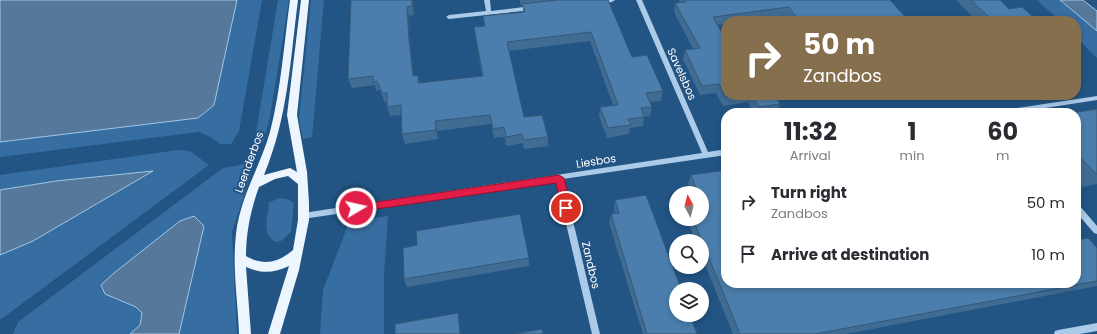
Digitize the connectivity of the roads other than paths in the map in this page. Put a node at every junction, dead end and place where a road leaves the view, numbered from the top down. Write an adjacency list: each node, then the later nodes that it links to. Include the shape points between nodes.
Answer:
1 (294, 0): 16 (main road, Leenderbos, via 275,131)
2 (304, 0): 15 (main road, via 292,115)
3 (487, 0): 8 (street)
4 (612, 0): 6 (street)
5 (639, 0): 13 (street, Savelsbos)
6 (597, 2)
7 (536, 8): 8 (street)
8 (490, 13): 9 (street)
9 (449, 17)
10 (1097, 98): 11 (street)
11 (1030, 108)
12 (721, 153): 13 (street, Liesbos)
13 (706, 155): 14 (street, Liesbos)
14 (559, 178): 18 (street, Liesbos); 25 (street, Zandbos)
15 (303, 183): 16 (main road, via 290,172 270,176); 18 (main road)
16 (254, 186): 21 (main road, Leenderbos, via 244,219)
17 (1081, 212): 19 (street)
18 (303, 216): 20 (main road)
19 (1097, 230)
20 (298, 252): 21 (main road, via 280,266 261,268 250,265); 24 (main road)
21 (240, 258): 23 (main road, Leenderbos)
22 (1097, 327): 26 (street)
23 (245, 334)
24 (274, 334)
25 (596, 334)
26 (1058, 334)

